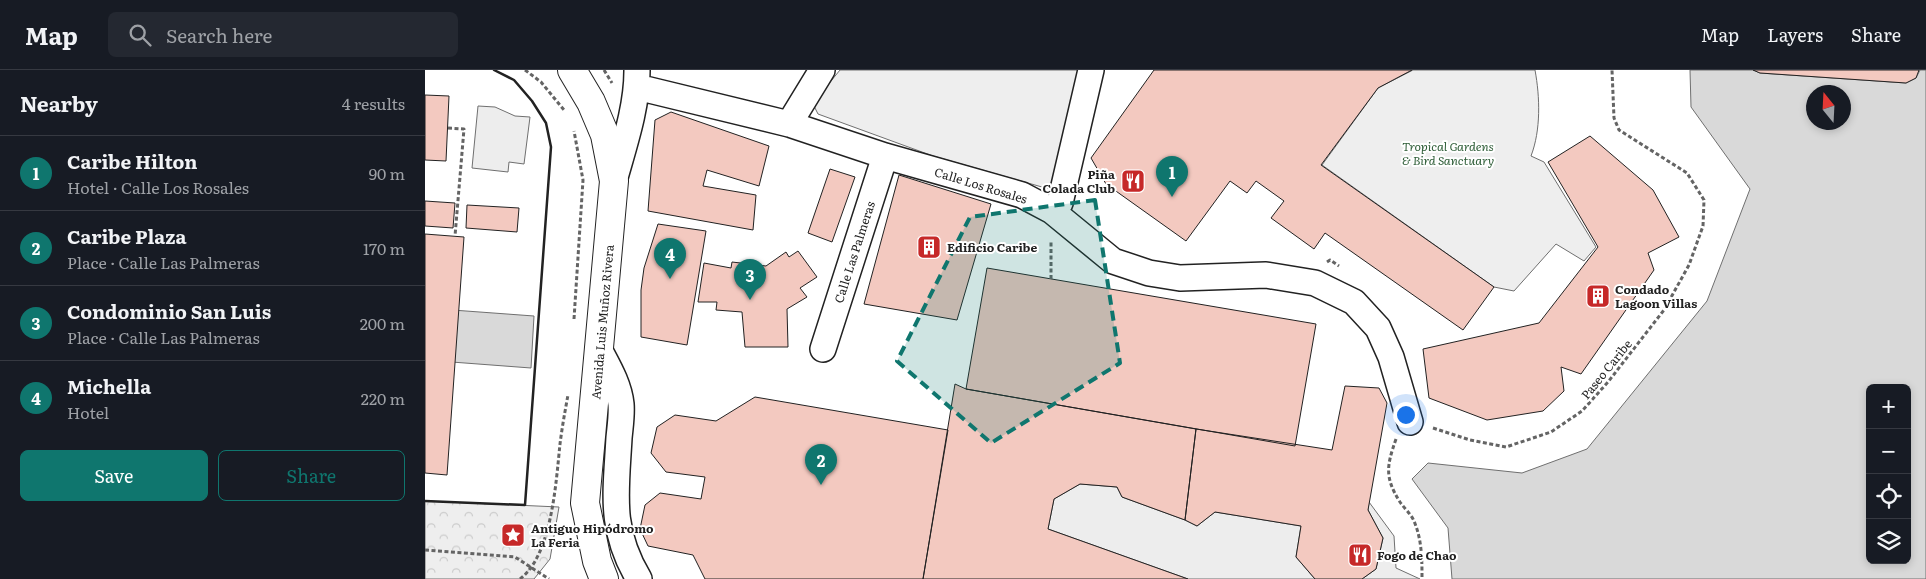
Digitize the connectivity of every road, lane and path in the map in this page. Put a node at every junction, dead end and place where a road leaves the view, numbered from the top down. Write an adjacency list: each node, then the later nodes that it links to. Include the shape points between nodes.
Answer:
1 (525, 70): 7 (path, via 541,82)
2 (572, 70): 12 (main road, Avenida Luis Muñoz Rivera, via 605,135)
3 (822, 70): 8 (street)
4 (1091, 70): 13 (street, via 1060,203)
5 (1612, 70): 20 (path, Paseo Caribe, via 1614,118 1619,130 1687,173 1703,200 1703,226 1689,266 1664,310 1582,411 1551,432 1506,447)
6 (637, 78): 8 (street, Calle Los Rosales); 12 (street)
7 (565, 111)
8 (789, 124): 11 (street, Calle Los Rosales)
9 (573, 126): 16 (path, via 583,180)
10 (448, 128): 14 (path, via 464,129)
11 (885, 156): 13 (street, Calle Los Rosales, via 1022,195); 17 (street, Calle Las Palmeras)
12 (614, 181): 18 (main road, Avenida Luis Muñoz Rivera)
13 (1052, 211): 15 (path); 20 (street, Calle Los Rosales, via 1113,261 1149,273 1180,278 1266,275 1315,283 1354,302 1378,328 1391,357)
14 (455, 236)
15 (1051, 279)
16 (574, 326)
17 (823, 349)
18 (600, 351): 25 (main road, Avenida Luis Muñoz Rivera, via 585,503); 26 (street, via 616,381 621,404 615,508 619,536)
19 (568, 392): 22 (path, via 553,507 544,540)
20 (1410, 422): 27 (path, via 1397,436 1388,464 1389,476 1399,500 1414,521 1422,550)
21 (425, 550): 22 (path, via 515,557)
22 (530, 568): 23 (path); 24 (path)
23 (520, 579)
24 (549, 579)
25 (604, 579)
26 (639, 579)
27 (1422, 579)

